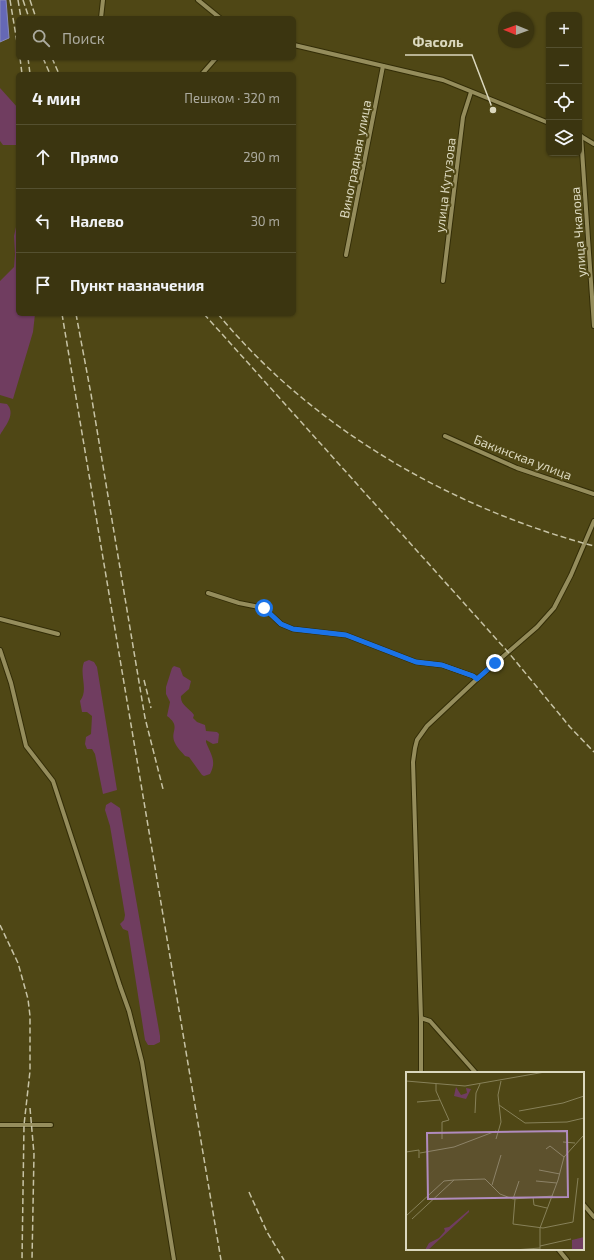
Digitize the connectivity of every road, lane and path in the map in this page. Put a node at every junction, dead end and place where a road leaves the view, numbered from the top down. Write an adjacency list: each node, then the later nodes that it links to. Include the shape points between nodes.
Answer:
1 (104, 0): 3 (street)
2 (198, 0): 4 (street)
3 (101, 16)
4 (218, 16)
5 (296, 45): 7 (street)
6 (214, 60): 8 (street)
7 (384, 66): 9 (street, via 443,80); 14 (street, Виноградная улица)
8 (204, 72)
9 (471, 92): 10 (street); 15 (street, улица Кутузова, via 463,117)
10 (546, 122)
11 (582, 136): 12 (street)
12 (594, 144)
13 (582, 156): 16 (street, улица Чкалова)
14 (346, 255)
15 (443, 281)
16 (594, 312): 17 (street, улица Чкалова)
17 (594, 326)
18 (445, 436): 19 (street, Бакинская улица, via 517,468)
19 (594, 494)
20 (594, 520): 25 (street, via 554,608 537,627)
21 (208, 593): 25 (street, via 264,608 281,624 293,629 346,635 416,662 442,665)
22 (0, 619): 23 (street)
23 (58, 634)
24 (0, 650): 34 (street, via 26,746 53,781 129,1011 142,1062)
25 (477, 679): 26 (street, via 427,726 417,740 415,748 413,762)
26 (421, 1018): 27 (street); 28 (street, via 430,1021)
27 (422, 1072)
28 (475, 1072)
29 (0, 1125): 30 (street)
30 (51, 1125)
31 (584, 1205): 32 (street)
32 (594, 1217)
33 (559, 1250): 35 (street)
34 (174, 1260)
35 (567, 1260)

